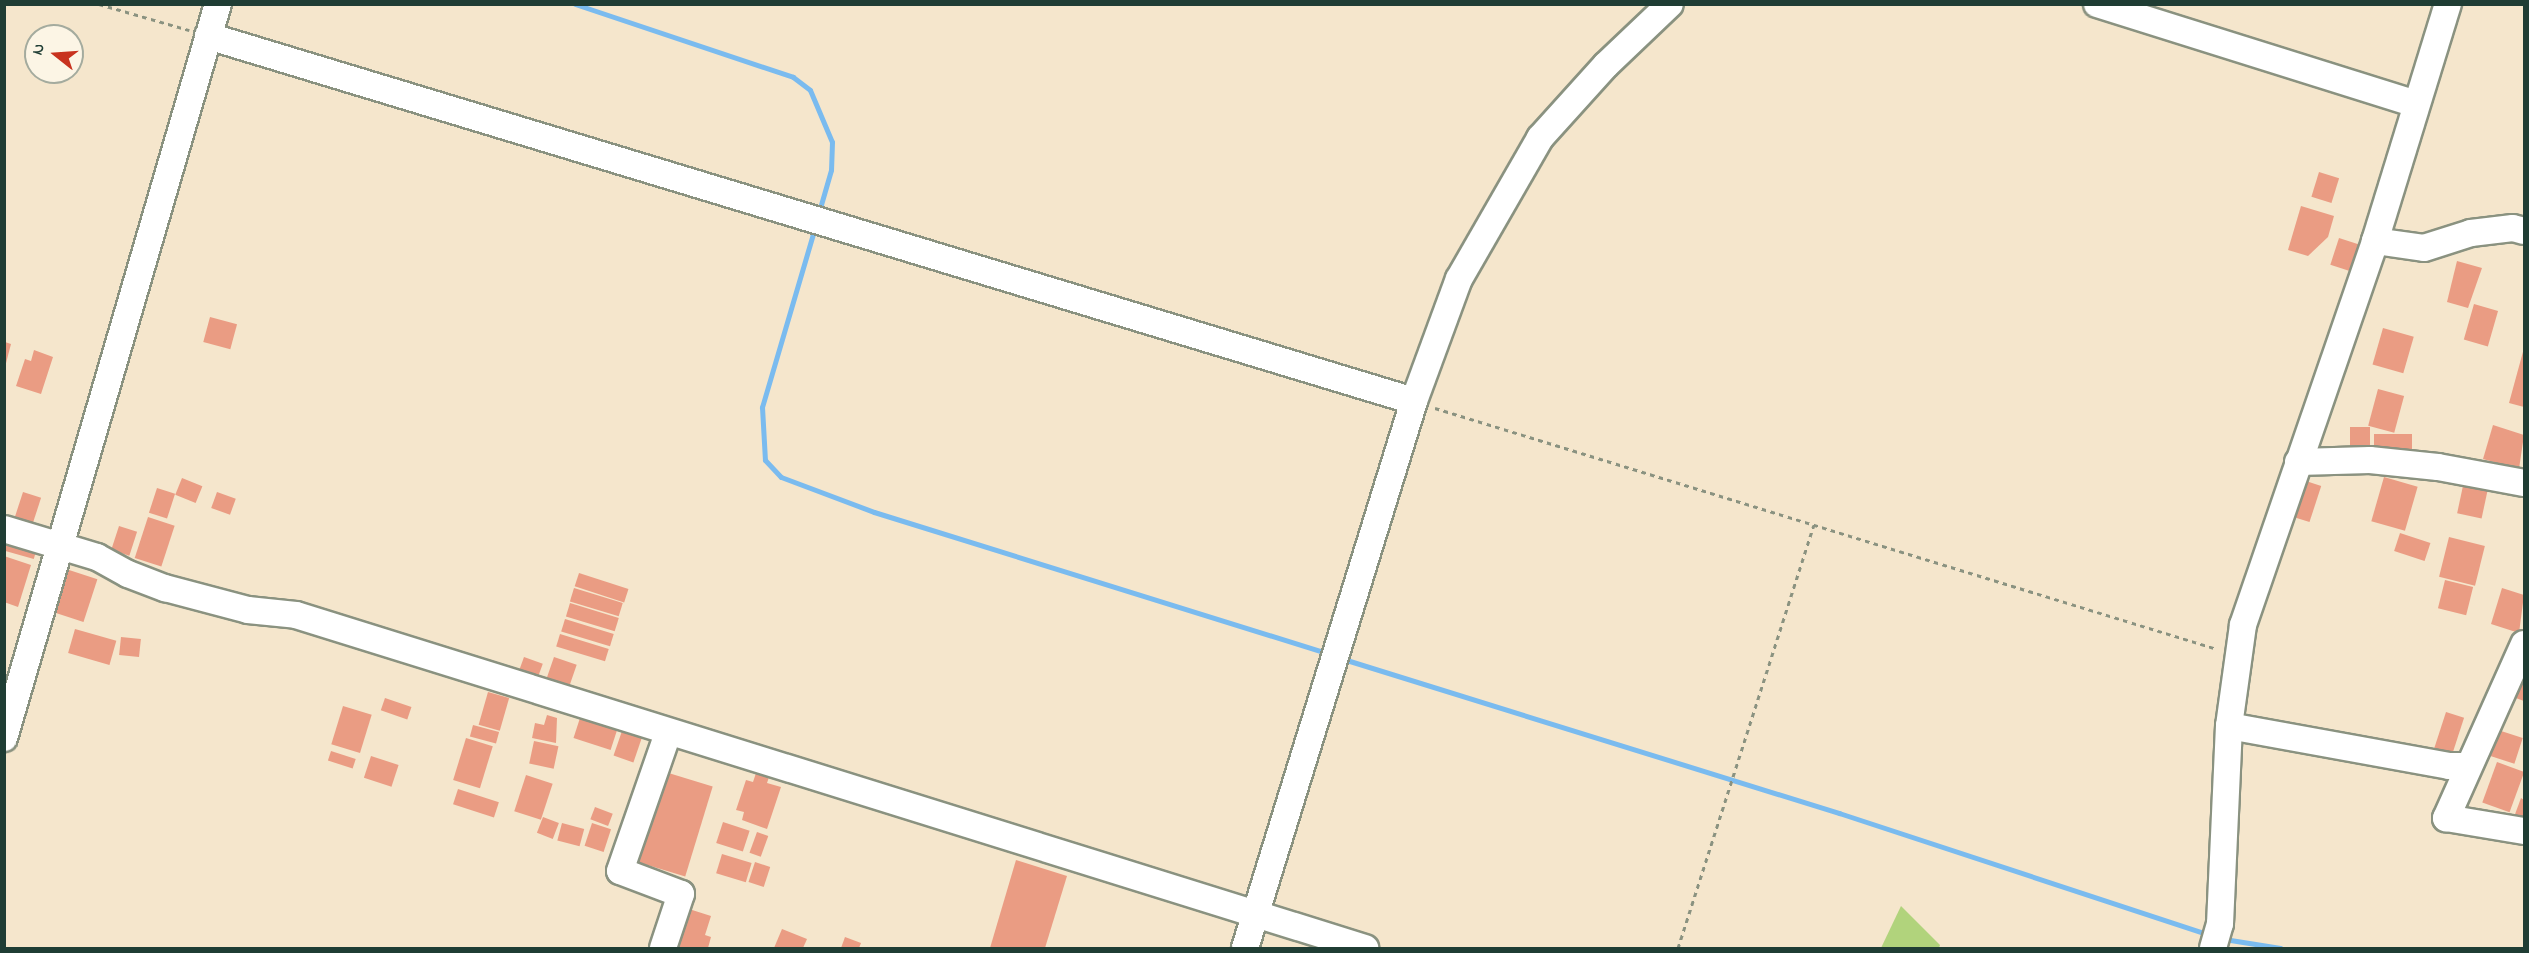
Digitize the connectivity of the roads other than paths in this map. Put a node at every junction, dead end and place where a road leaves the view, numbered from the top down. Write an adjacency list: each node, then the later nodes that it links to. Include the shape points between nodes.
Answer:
1 (218, 4): 5 (street)
2 (1670, 4): 9 (street, via 1606,65 1540,138 1498,204 1459,279)
3 (2097, 4): 6 (street)
4 (2448, 4): 6 (street)
5 (208, 36): 9 (street); 13 (street)
6 (2416, 104): 8 (street)
7 (2524, 231): 8 (street, via 2513,228 2470,232 2424,248)
8 (2375, 241): 10 (street)
9 (1413, 401): 21 (street)
10 (2298, 462): 11 (street, via 2382,461); 16 (street, via 2236,655)
11 (2524, 483)
12 (4, 529): 13 (street)
13 (62, 546): 15 (street); 17 (street, via 165,588 248,610 296,615)
14 (2524, 644): 19 (street)
15 (14, 674): 18 (street)
16 (2229, 726): 19 (street, via 2449,766); 25 (street, via 2220,924)
17 (668, 734): 21 (street); 22 (street, via 620,871 681,894)
18 (4, 738)
19 (2468, 766): 20 (street, via 2446,818)
20 (2524, 831)
21 (1255, 914): 23 (street); 24 (street)
22 (663, 948)
23 (1245, 948)
24 (1365, 948)
25 (2213, 948)

